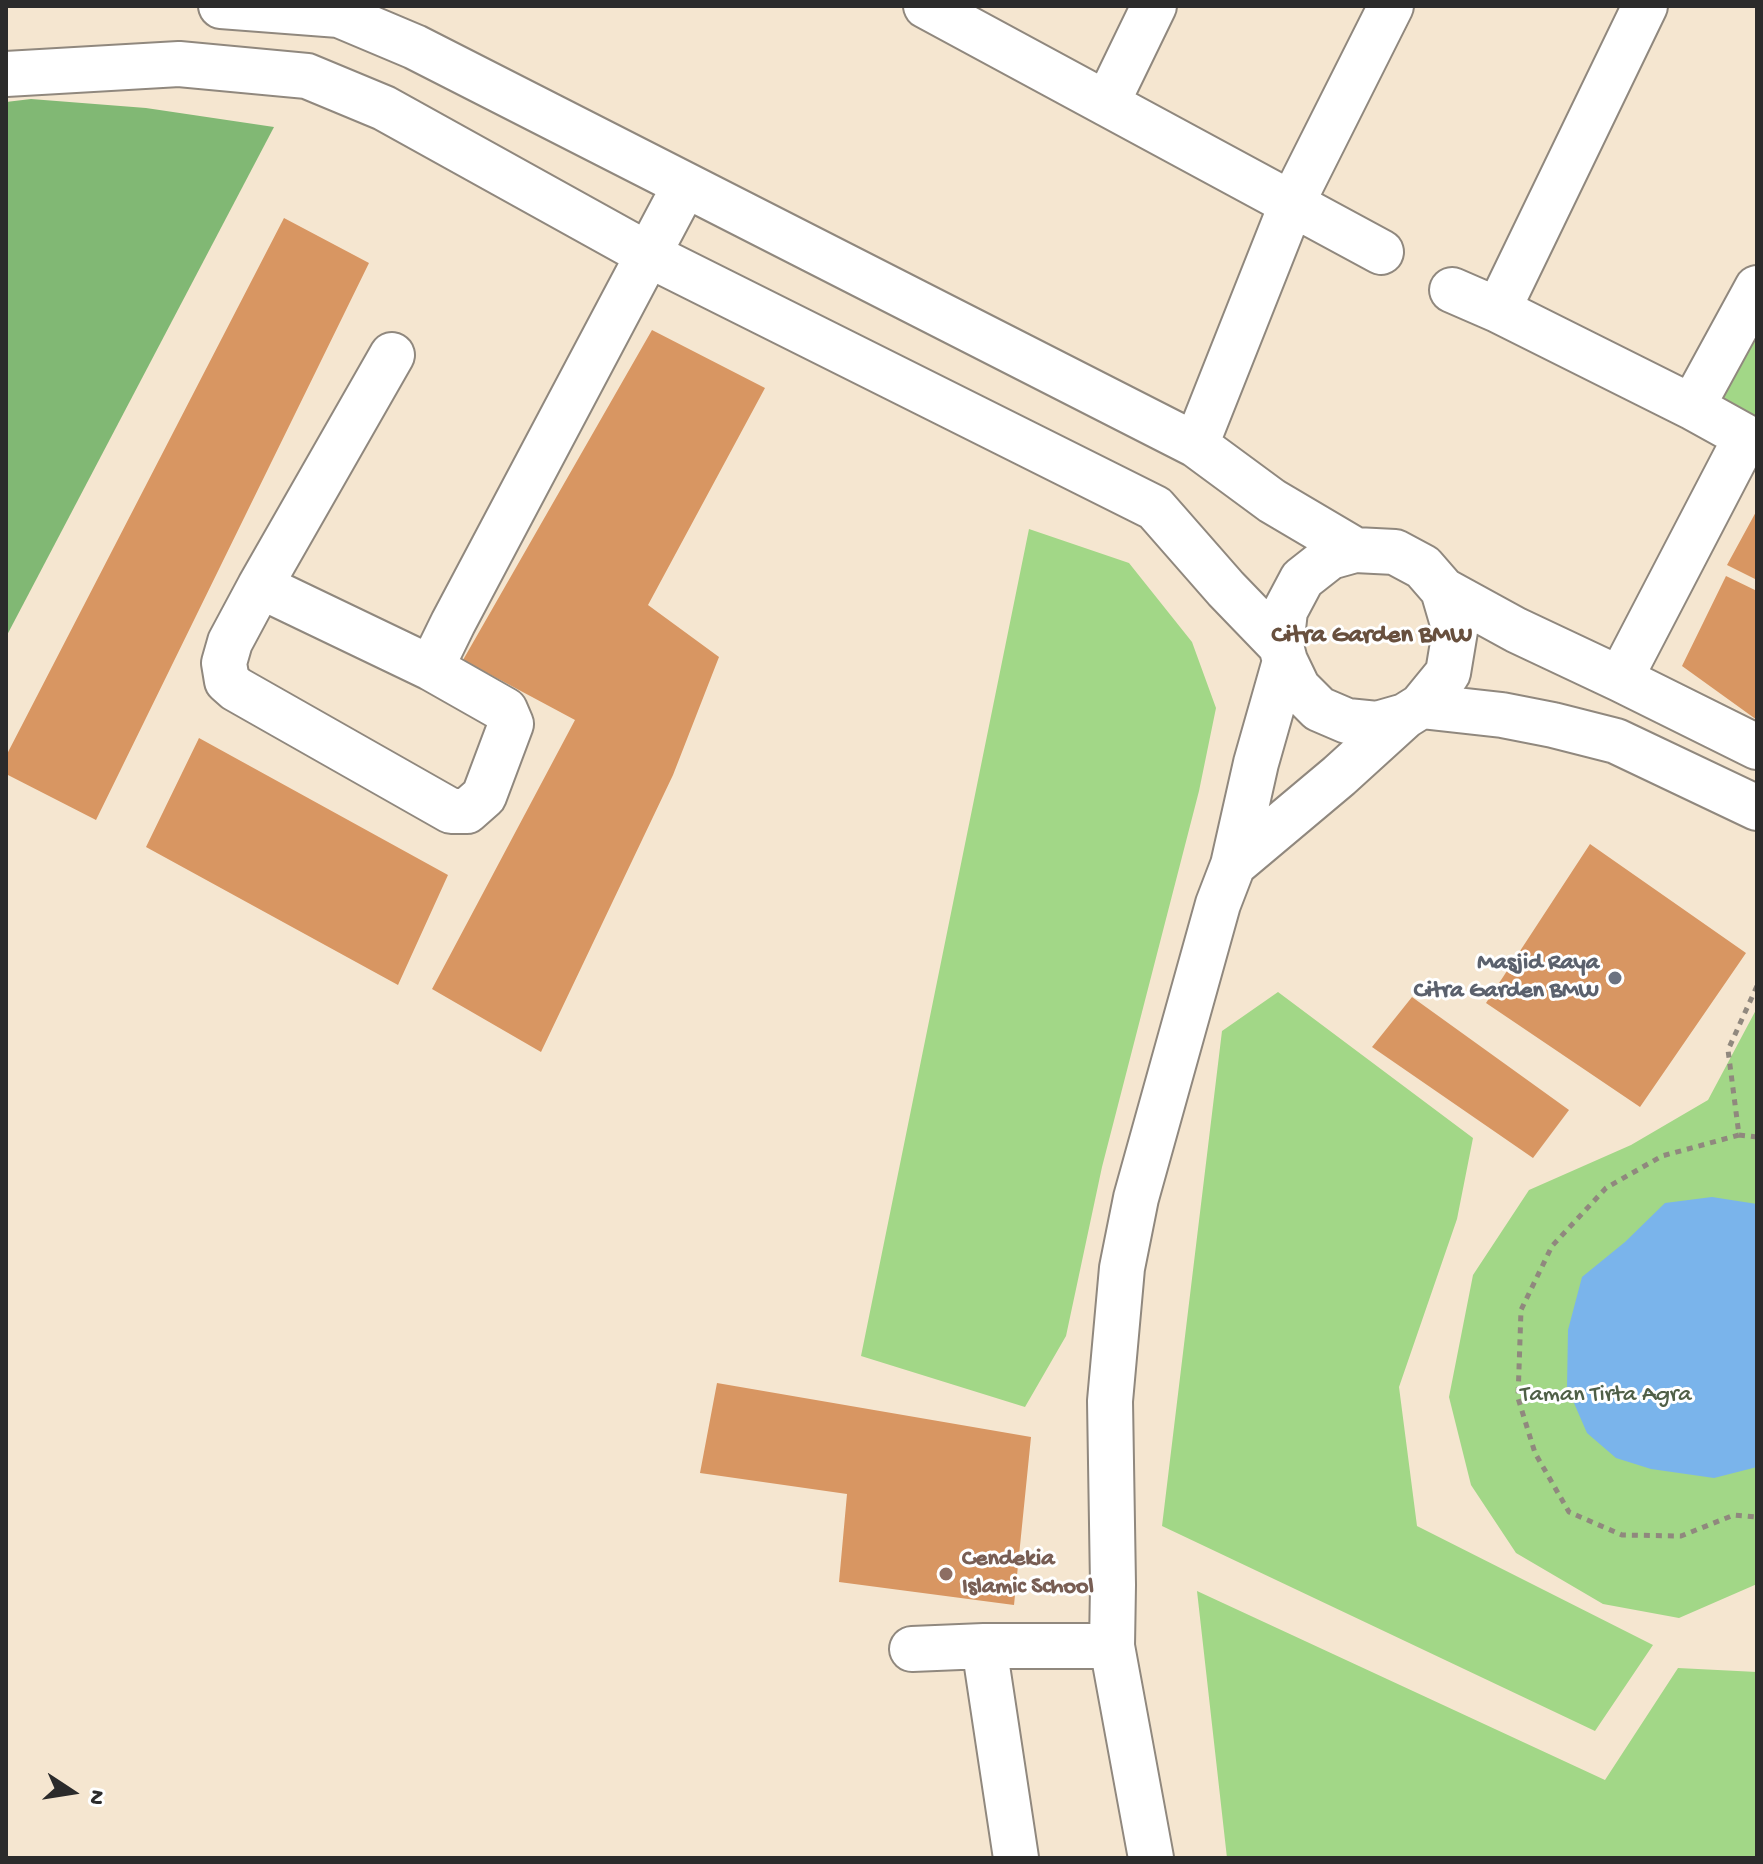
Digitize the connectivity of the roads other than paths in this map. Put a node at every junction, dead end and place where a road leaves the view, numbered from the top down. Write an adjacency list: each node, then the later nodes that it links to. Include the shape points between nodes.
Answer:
1 (221, 6): 6 (street)
2 (926, 6): 9 (street)
3 (1154, 6): 9 (street)
4 (1391, 6): 11 (street)
5 (1645, 6): 16 (street)
6 (341, 11): 8 (street); 10 (street)
7 (6, 74): 8 (street, via 179,64)
8 (307, 76): 13 (street, via 384,108)
9 (1107, 103): 11 (street)
10 (685, 185): 13 (street); 20 (street)
11 (1292, 203): 12 (street); 20 (street)
12 (1381, 252)
13 (649, 255): 24 (street, via 1155,508); 25 (street)
14 (1757, 288): 18 (street)
15 (1452, 290): 16 (street)
16 (1498, 310): 18 (street)
17 (392, 355): 22 (street)
18 (1692, 407): 19 (street)
19 (1751, 440): 26 (street)
20 (1196, 445): 21 (street, via 1272,501)
21 (1355, 550): 23 (street, via 1395,552 1423,567); 24 (street, via 1330,557 1302,579 1285,611)
22 (260, 586): 25 (street); 25 (street, via 230,642 224,663 227,681 451,811 467,811 484,796 511,724 505,710)
23 (1443, 590): 26 (street); 27 (street, via 1455,631 1448,673)
24 (1283, 654): 27 (street, via 1298,688 1319,709 1347,721 1377,724); 30 (street)
25 (431, 668)
26 (1620, 679): 28 (street)
27 (1413, 711): 29 (street, via 1502,715 1616,741); 30 (street)
28 (1757, 747)
29 (1757, 808)
30 (1233, 865): 32 (street, via 1136,1198 1122,1268 1110,1401)
31 (984, 1646): 32 (street); 33 (street); 34 (street)
32 (1112, 1646): 35 (street)
33 (912, 1649)
34 (1016, 1858)
35 (1151, 1858)

